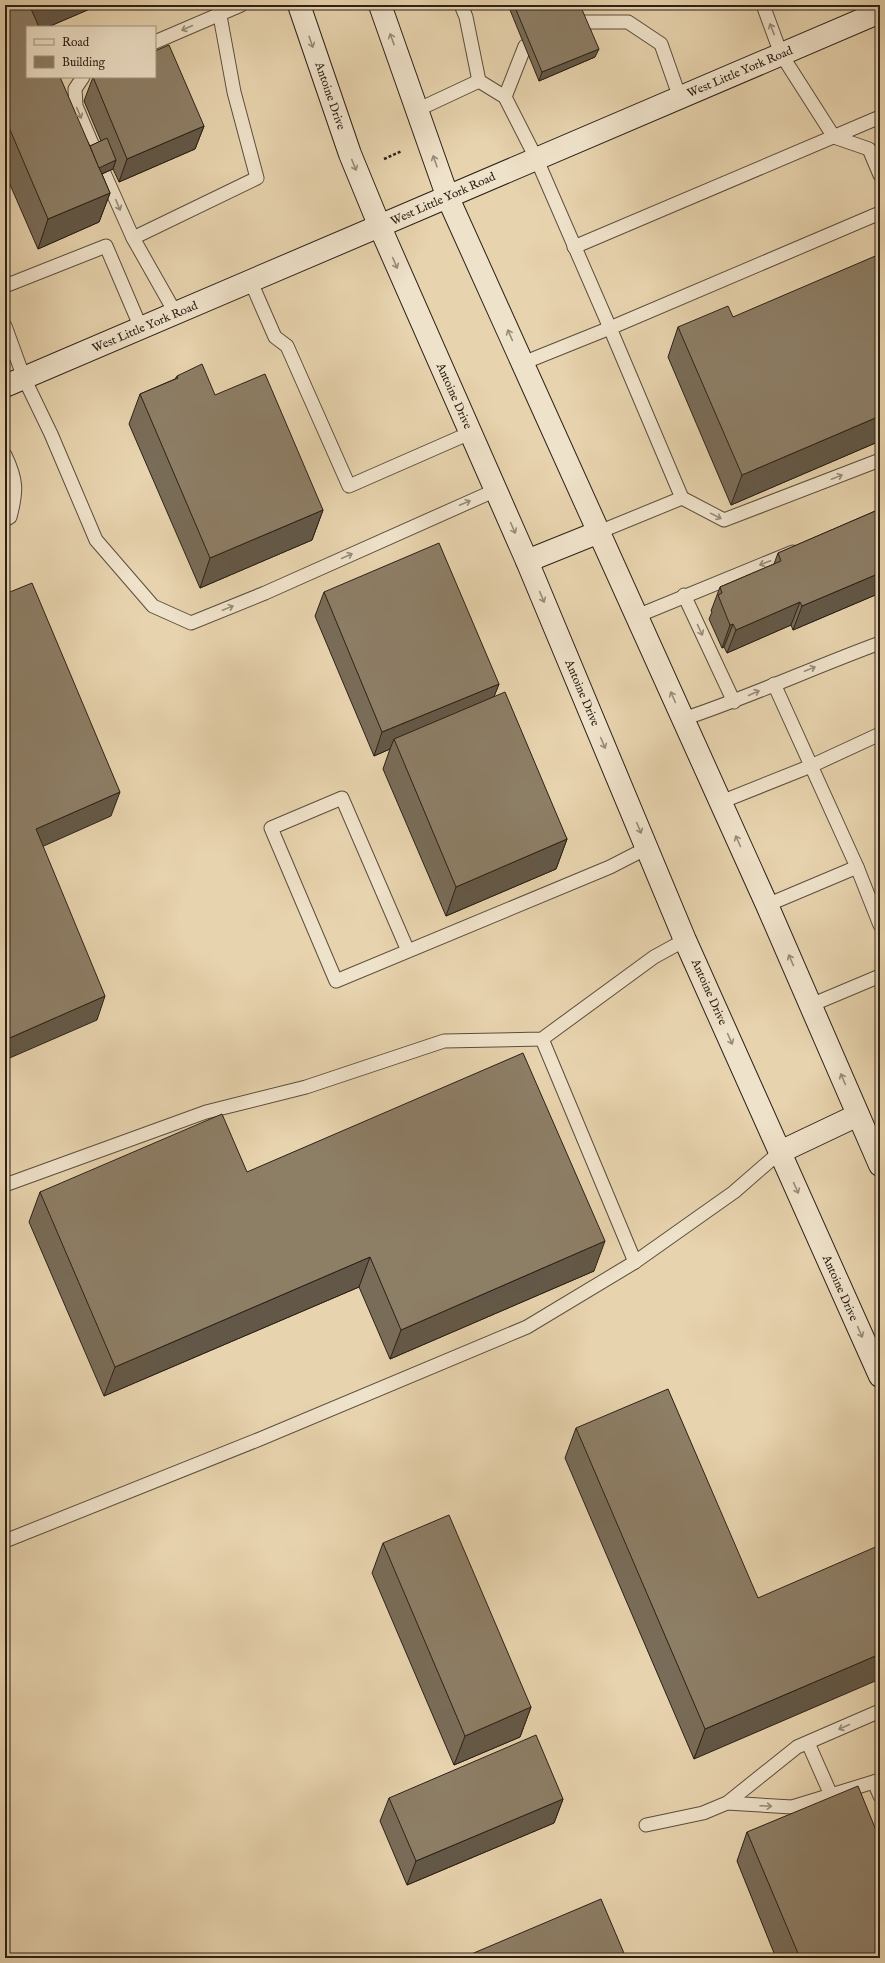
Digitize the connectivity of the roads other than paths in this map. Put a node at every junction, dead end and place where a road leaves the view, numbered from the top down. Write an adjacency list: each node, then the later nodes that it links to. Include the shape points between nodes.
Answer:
1 (241, 5): 6 (lane)
2 (299, 5): 25 (main road, Antoine Drive, one-way to 25, via 350,154)
3 (380, 5): 16 (main road, one-way to 3)
4 (461, 5): 13 (lane, via 466,17)
5 (763, 5): 11 (lane, one-way to 5)
6 (219, 9): 9 (lane, one-way to 9); 26 (lane, via 234,92 257,178)
7 (880, 12): 11 (main road, West Little York Road)
8 (580, 22): 15 (lane, via 628,22 661,44)
9 (156, 41)
10 (524, 46): 14 (lane)
11 (781, 54): 15 (main road, West Little York Road); 18 (lane)
12 (82, 78): 19 (lane, one-way to 19, via 75,89 76,106)
13 (479, 81): 14 (lane); 16 (lane)
14 (505, 97): 20 (lane)
15 (680, 98): 20 (main road, West Little York Road)
16 (417, 110): 23 (main road, one-way to 16)
17 (880, 117): 18 (lane)
18 (834, 137): 22 (lane, via 869,149); 27 (lane)
19 (95, 151)
20 (537, 160): 23 (main road, West Little York Road); 27 (lane)
21 (104, 173): 26 (lane, one-way to 26)
22 (880, 175)
23 (448, 198): 25 (main road, West Little York Road); 34 (main road, one-way to 23)
24 (880, 213): 33 (lane)
25 (380, 227): 28 (main road, West Little York Road); 36 (main road, Antoine Drive, one-way to 36)
26 (132, 238): 30 (lane)
27 (574, 247): 33 (lane)
28 (251, 282): 30 (main road, West Little York Road); 36 (lane, via 275,337 287,346 348,486)
29 (5, 286): 32 (lane, via 106,246)
30 (176, 314): 32 (main road, West Little York Road)
31 (5, 326): 35 (lane)
32 (141, 328): 35 (main road, West Little York Road)
33 (610, 328): 34 (lane); 40 (lane)
34 (523, 363): 42 (main road)
35 (14, 382): 39 (lane, one-way to 39, via 51,434 96,540 153,606 191,623 265,593)
36 (470, 433): 39 (main road, Antoine Drive)
37 (5, 455): 41 (lane, via 14,474 15,498 10,517)
38 (880, 460): 40 (lane, one-way to 38, via 724,520)
39 (496, 490): 44 (main road, Antoine Drive, one-way to 44)
40 (682, 498): 42 (lane)
41 (5, 520)
42 (599, 532): 44 (main road); 46 (main road)
43 (807, 547): 45 (lane, one-way to 45)
44 (527, 561): 54 (main road, Antoine Drive, one-way to 54)
45 (684, 595): 46 (lane); 49 (lane, one-way to 49)
46 (637, 616): 50 (main road, one-way to 46)
47 (880, 643): 48 (lane, one-way to 47)
48 (774, 684): 49 (lane, one-way to 48); 52 (lane)
49 (734, 702): 50 (lane)
50 (683, 719): 53 (main road)
51 (880, 734): 52 (lane)
52 (811, 766): 53 (lane); 55 (lane)
53 (721, 802): 56 (main road, one-way to 53)
54 (647, 848): 58 (main road, Antoine Drive); 59 (lane, via 610,867)
55 (857, 867): 56 (lane); 57 (lane)
56 (767, 905): 61 (main road, one-way to 56)
57 (880, 925)
58 (685, 940): 62 (lane, via 654,957); 64 (main road, Antoine Drive, one-way to 64)
59 (408, 952): 59 (lane, via 336,981 271,828 342,798)
60 (880, 976): 61 (lane)
61 (811, 1005): 63 (main road, one-way to 61)
62 (542, 1039): 66 (lane, via 444,1041 306,1087 206,1112); 67 (lane)
63 (858, 1115): 64 (main road); 65 (main road)
64 (780, 1152): 67 (lane, via 734,1192); 68 (main road, Antoine Drive, one-way to 68)
65 (880, 1165)
66 (5, 1185)
67 (635, 1262): 69 (lane, via 527,1327 260,1440)
68 (880, 1376)
69 (5, 1541)
70 (880, 1711): 71 (lane, one-way to 71)
71 (808, 1743): 73 (lane); 75 (lane, via 797,1747)
72 (877, 1781): 73 (lane); 74 (lane)
73 (831, 1795): 75 (lane, one-way to 73, via 792,1807)
74 (880, 1796)
75 (727, 1803): 76 (lane, via 703,1813)
76 (646, 1825)

